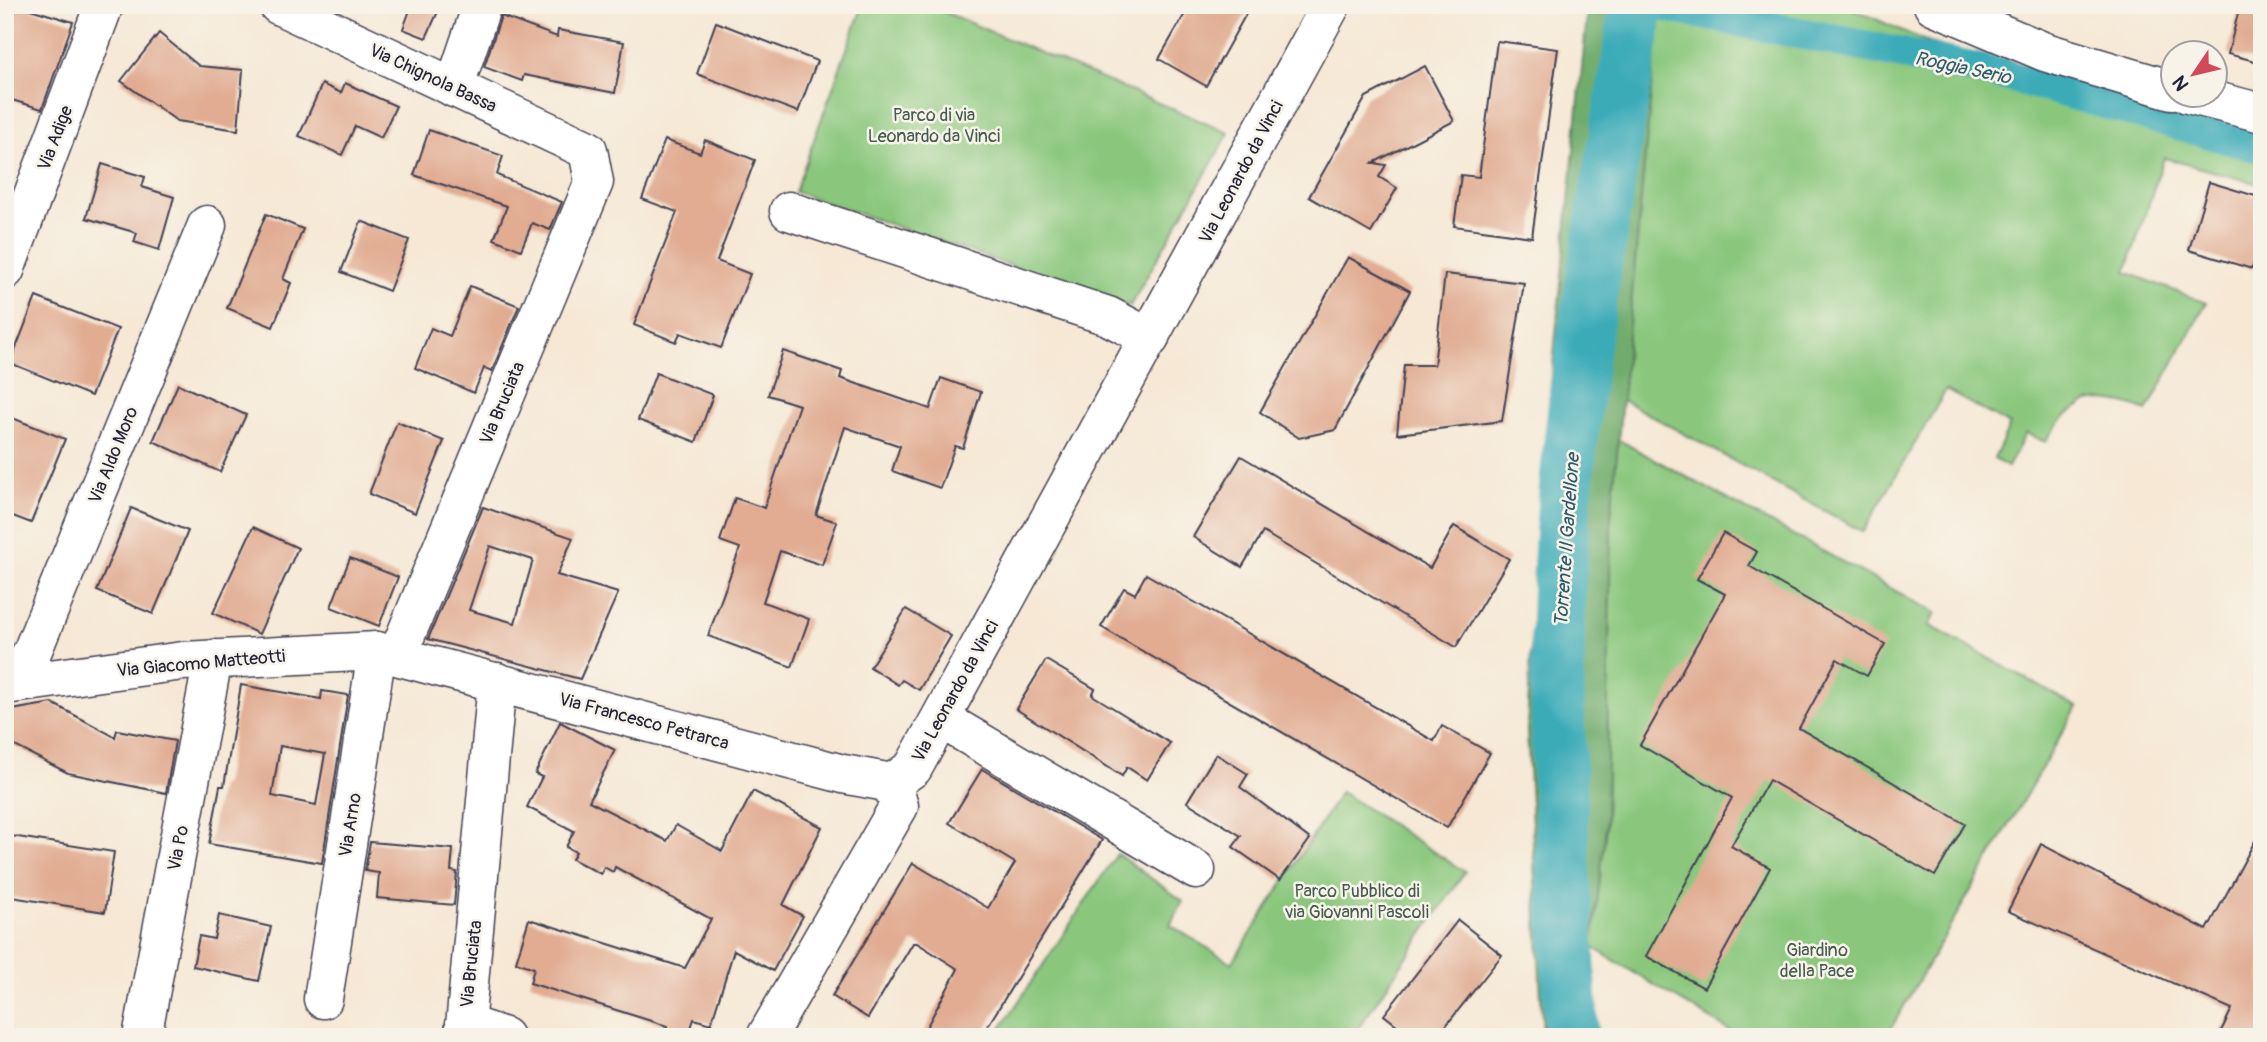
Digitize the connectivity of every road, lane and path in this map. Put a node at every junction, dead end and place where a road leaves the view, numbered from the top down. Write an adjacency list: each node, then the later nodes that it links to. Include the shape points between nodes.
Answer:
1 (104, 5): 13 (street, Via Adige)
2 (278, 5): 7 (street, Via Chignola Bassa)
3 (482, 5): 7 (street)
4 (1331, 5): 14 (street, Via Leonardo da Vinci)
5 (1933, 5): 6 (street, via 2045,52)
6 (2158, 86)
7 (454, 88): 10 (street, Via Chignola Bassa)
8 (2228, 104): 9 (street)
9 (2262, 113)
10 (588, 150): 15 (street, Via Bruciata, via 594,182)
11 (789, 211): 14 (street, via 1108,316)
12 (207, 226): 18 (street, Via Aldo Moro, via 33,652)
13 (5, 270)
14 (1150, 338): 19 (street, Via Leonardo da Vinci)
15 (388, 653): 16 (street, Via Giacomo Matteotti); 17 (street, Via Francesco Petrarca); 22 (street, Via Arno)
16 (213, 659): 18 (street, Via Giacomo Matteotti); 24 (street, Via Po)
17 (498, 682): 20 (street, Via Francesco Petrarca); 23 (street, Via Bruciata)
18 (10, 684)
19 (941, 719): 20 (street, Via Leonardo da Vinci, via 913,768); 21 (street)
20 (892, 783): 26 (street, via 899,806)
21 (1196, 870)
22 (323, 999)
23 (464, 1030): 25 (street)
24 (142, 1037)
25 (504, 1037)
26 (766, 1037)

